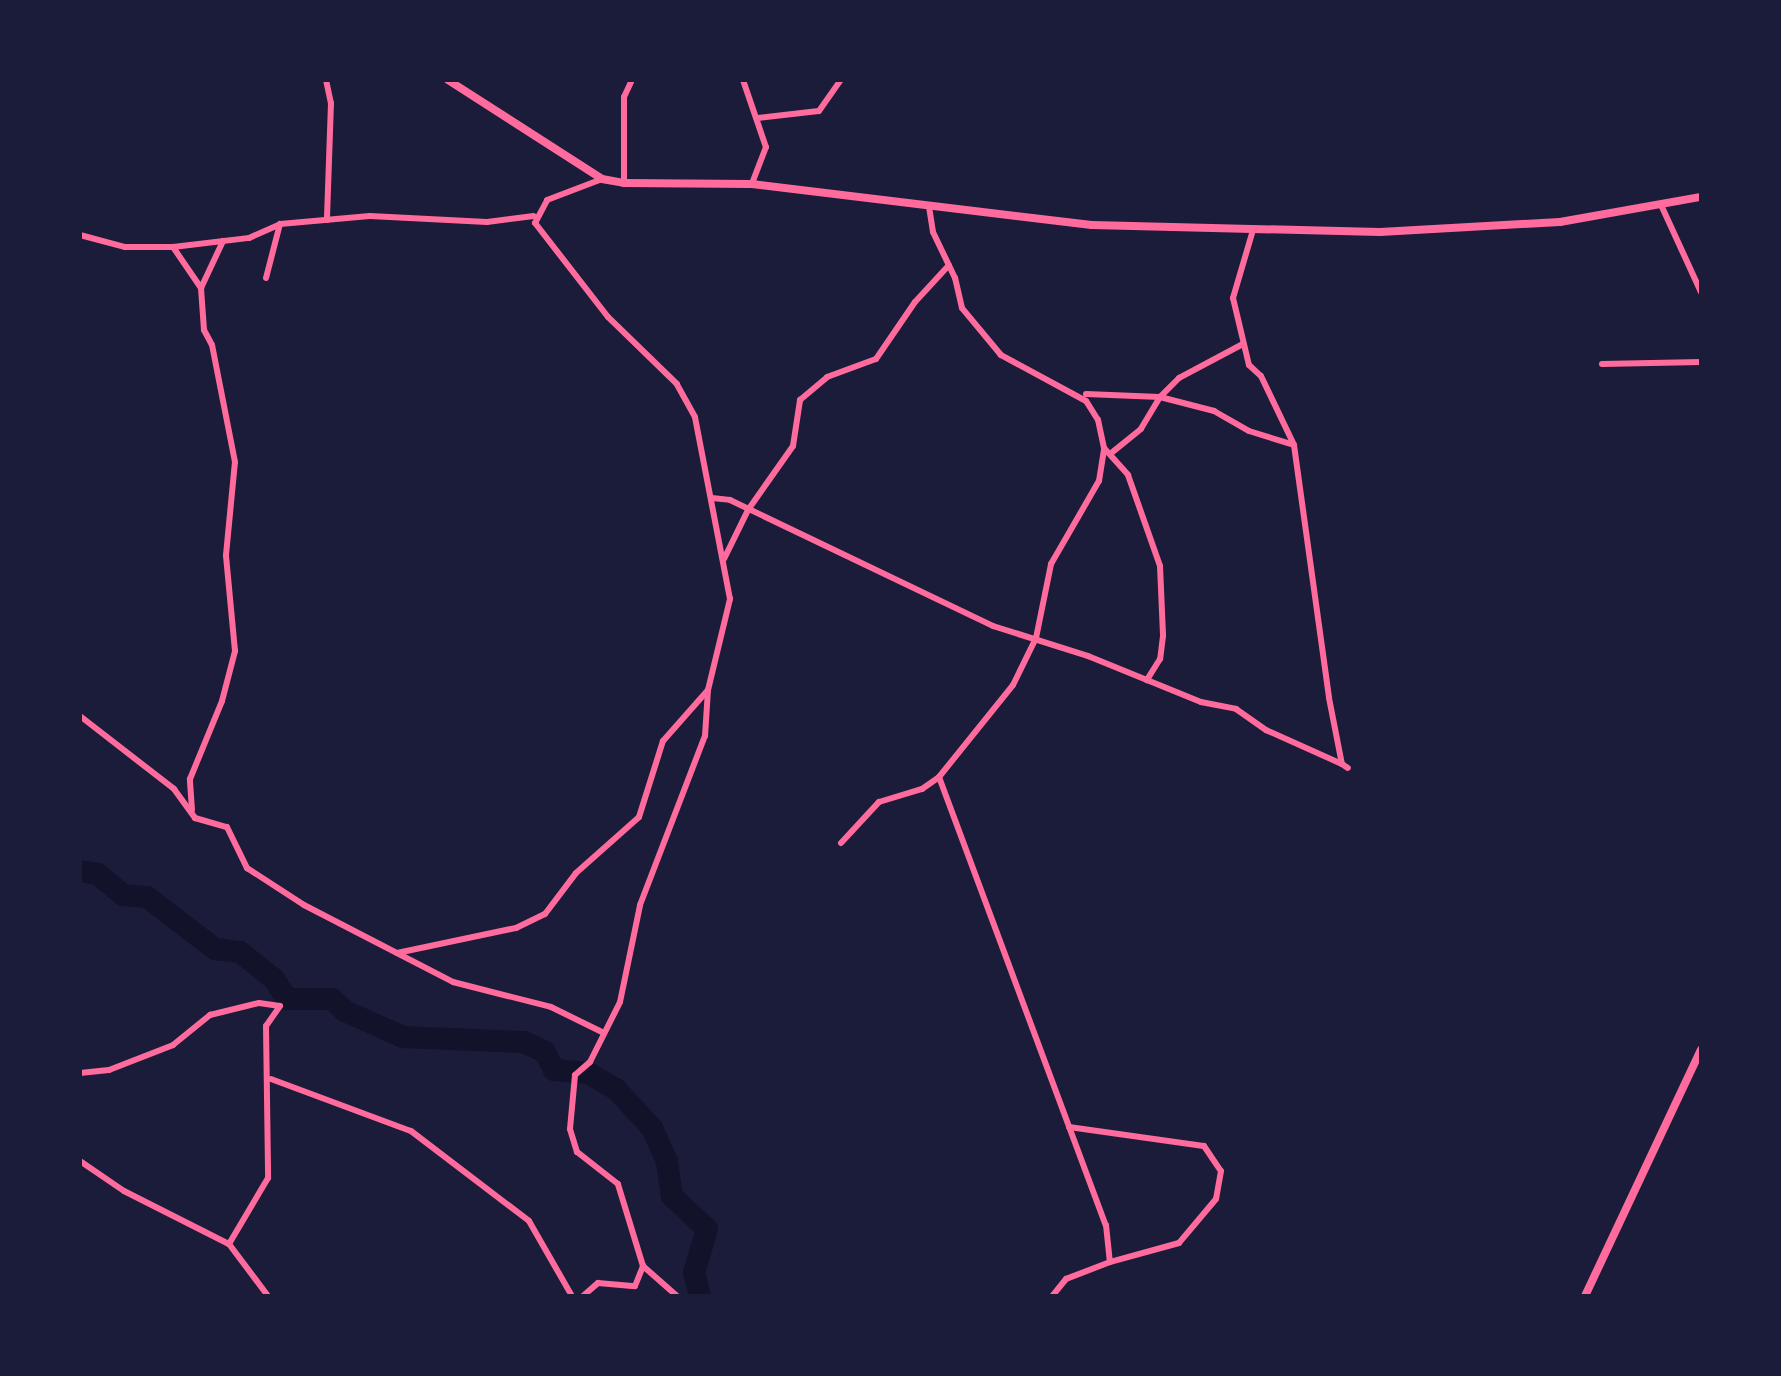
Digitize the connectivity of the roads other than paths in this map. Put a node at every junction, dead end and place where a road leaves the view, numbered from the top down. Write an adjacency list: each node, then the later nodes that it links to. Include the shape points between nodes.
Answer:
1 (326, 80): 14 (street, via 331,103)
2 (448, 80): 7 (street)
3 (632, 80): 8 (street, via 624,97)
4 (743, 80): 6 (street)
5 (841, 80): 6 (street, via 819,111)
6 (758, 118): 9 (street, via 766,147)
7 (602, 179): 8 (street); 13 (street, via 547,200)
8 (624, 183): 9 (street)
9 (752, 184): 11 (street)
10 (1701, 197): 12 (street)
11 (929, 206): 16 (street, via 1092,225); 20 (street, via 933,232)
12 (1662, 207): 16 (street, via 1560,222 1380,232); 23 (street)
13 (534, 216): 14 (street, via 487,222 370,216); 32 (street, via 557,256 684,395 698,431)
14 (327, 220): 15 (street)
15 (280, 224): 18 (street, via 249,238); 21 (street)
16 (1253, 230): 24 (street, via 1233,298)
17 (80, 235): 19 (street, via 125,247)
18 (223, 241): 19 (street); 22 (street)
19 (173, 247): 22 (street)
20 (949, 265): 30 (street, via 962,308 983,336 1001,355 1086,401 1098,420); 33 (street, via 915,302 876,359 827,377 800,400 793,446)
21 (266, 278)
22 (201, 288): 40 (street, via 204,330 212,345 235,462 226,555 235,651 222,701 190,779)
23 (1701, 292)
24 (1241, 345): 28 (street, via 1179,378); 29 (street)
25 (1701, 362): 26 (street)
26 (1602, 364)
27 (1086, 394): 28 (street)
28 (1160, 397): 29 (street, via 1214,411 1249,431); 31 (street, via 1141,429)
29 (1294, 445): 36 (street, via 1307,563 1345,766 1266,730 1236,709 1201,702)
30 (1104, 448): 31 (street); 35 (street, via 1099,481 1051,564)
31 (1113, 452): 36 (street, via 1142,504 1160,566 1163,636 1160,659)
32 (712, 498): 33 (street); 34 (street)
33 (748, 510): 34 (street); 35 (street, via 993,626)
34 (724, 559): 37 (street, via 730,599)
35 (1036, 638): 36 (street); 39 (street, via 1013,685)
36 (1147, 680)
37 (708, 690): 42 (street, via 663,741 639,817 576,873 545,914 516,928); 43 (street, via 705,736 640,905 620,1002)
38 (80, 716): 40 (street, via 174,789)
39 (939, 777): 41 (street, via 922,789 879,802); 47 (street)
40 (195, 818): 42 (street, via 227,827 247,868 350,933)
41 (841, 843)
42 (397, 953): 43 (street, via 453,982 551,1007)
43 (604, 1033): 51 (street, via 590,1062 575,1075 570,1129 577,1152 618,1184)
44 (1700, 1056): 57 (street)
45 (80, 1073): 46 (street, via 109,1070 173,1045 210,1015 259,1003 280,1006 266,1026)
46 (271, 1079): 49 (street, via 264,1148 268,1178); 53 (street, via 411,1131 496,1192 529,1221)
47 (1069, 1127): 50 (street, via 1106,1225); 50 (street, via 1204,1146 1221,1171 1216,1199 1179,1243)
48 (80, 1161): 49 (street, via 124,1191)
49 (229, 1244): 52 (street)
50 (1110, 1262): 56 (street, via 1066,1279)
51 (643, 1266): 54 (street, via 635,1286 598,1283); 55 (street)
52 (268, 1296)
53 (572, 1296)
54 (583, 1296)
55 (677, 1296)
56 (1052, 1296)
57 (1585, 1296)

